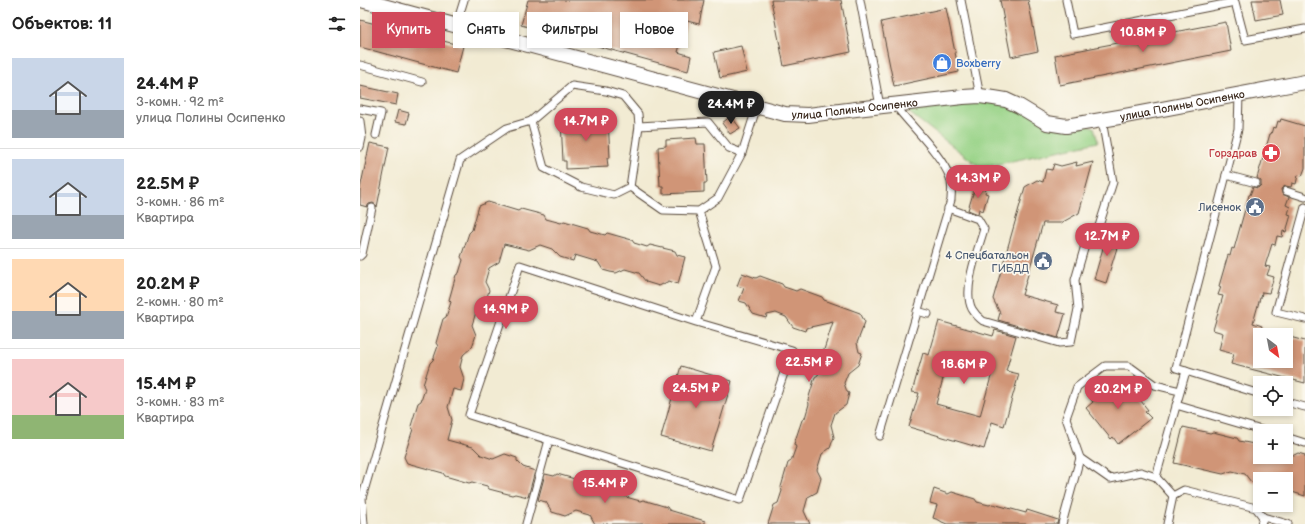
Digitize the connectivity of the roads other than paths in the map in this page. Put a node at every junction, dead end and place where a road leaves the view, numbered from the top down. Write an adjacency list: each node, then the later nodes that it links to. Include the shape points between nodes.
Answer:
1 (464, 0): 7 (lane)
2 (860, 0): 18 (lane)
3 (961, 0): 15 (lane)
4 (1066, 0): 6 (lane, via 1073,34)
5 (370, 1): 8 (street, улица Полины Осипенко)
6 (1223, 2): 9 (lane, via 1235,2 1245,40)
7 (460, 12)
8 (453, 25)
9 (1305, 29)
10 (519, 43): 17 (street, улица Полины Осипенко)
11 (360, 65): 12 (lane)
12 (422, 82)
13 (1305, 82): 14 (street, улица Полины Осипенко)
14 (1239, 95): 20 (street, улица Полины Осипенко); 27 (lane, via 1238,129)
15 (980, 96): 16 (street, улица Полины Осипенко); 20 (street, улица Полины Осипенко, via 1006,100 1056,125)
16 (895, 105): 18 (street, улица Полины Осипенко); 34 (lane, via 946,169 952,189)
17 (758, 106): 18 (street, улица Полины Осипенко, via 785,114 808,116); 26 (lane)
18 (880, 106)
19 (360, 109): 24 (lane, via 381,113)
20 (1102, 120): 34 (lane, via 1113,182 1099,226 1086,242 1075,280 1078,309 1071,342 1052,341 983,321 976,315 969,290 984,229 978,219)
21 (360, 121): 25 (lane)
22 (531, 121): 23 (lane, via 572,86 622,96 638,114); 29 (lane, via 544,168 581,187 614,195); 56 (lane, via 507,128 460,160 362,498)
23 (639, 126): 26 (lane, via 708,122 729,148); 29 (lane)
24 (376, 135)
25 (360, 147)
26 (742, 153): 35 (lane, via 718,198)
27 (1226, 175): 28 (lane); 41 (lane, via 1176,368)
28 (1256, 183)
29 (630, 187): 35 (lane, via 663,210)
30 (1286, 192): 31 (lane)
31 (1305, 197)
32 (1305, 207): 39 (lane, via 1276,312)
33 (372, 208): 36 (lane)
34 (948, 208): 37 (lane)
35 (699, 211): 40 (lane, via 716,266)
36 (360, 256)
37 (917, 311): 38 (lane); 48 (lane)
38 (928, 314)
39 (1305, 320)
40 (696, 322): 50 (lane, via 520,265 469,415); 50 (lane, via 792,350 740,500)
41 (1186, 371): 42 (lane); 43 (lane)
42 (1180, 391): 45 (lane); 52 (lane, via 1155,385 1129,366 1105,366 1077,387 1066,418)
43 (1253, 392)
44 (1293, 404): 46 (lane)
45 (1176, 405): 47 (lane); 53 (lane)
46 (1305, 407)
47 (1253, 427)
48 (880, 436)
49 (1293, 439): 51 (lane)
50 (549, 440): 57 (lane)
51 (1305, 443)
52 (1080, 458): 53 (lane, via 1110,478 1141,472); 58 (lane)
53 (1156, 477): 54 (lane)
54 (1173, 496): 55 (lane, via 1184,490 1256,508); 59 (lane)
55 (1262, 520): 60 (lane)
56 (364, 524)
57 (526, 524)
58 (1062, 524)
59 (1167, 524)
60 (1288, 524)

